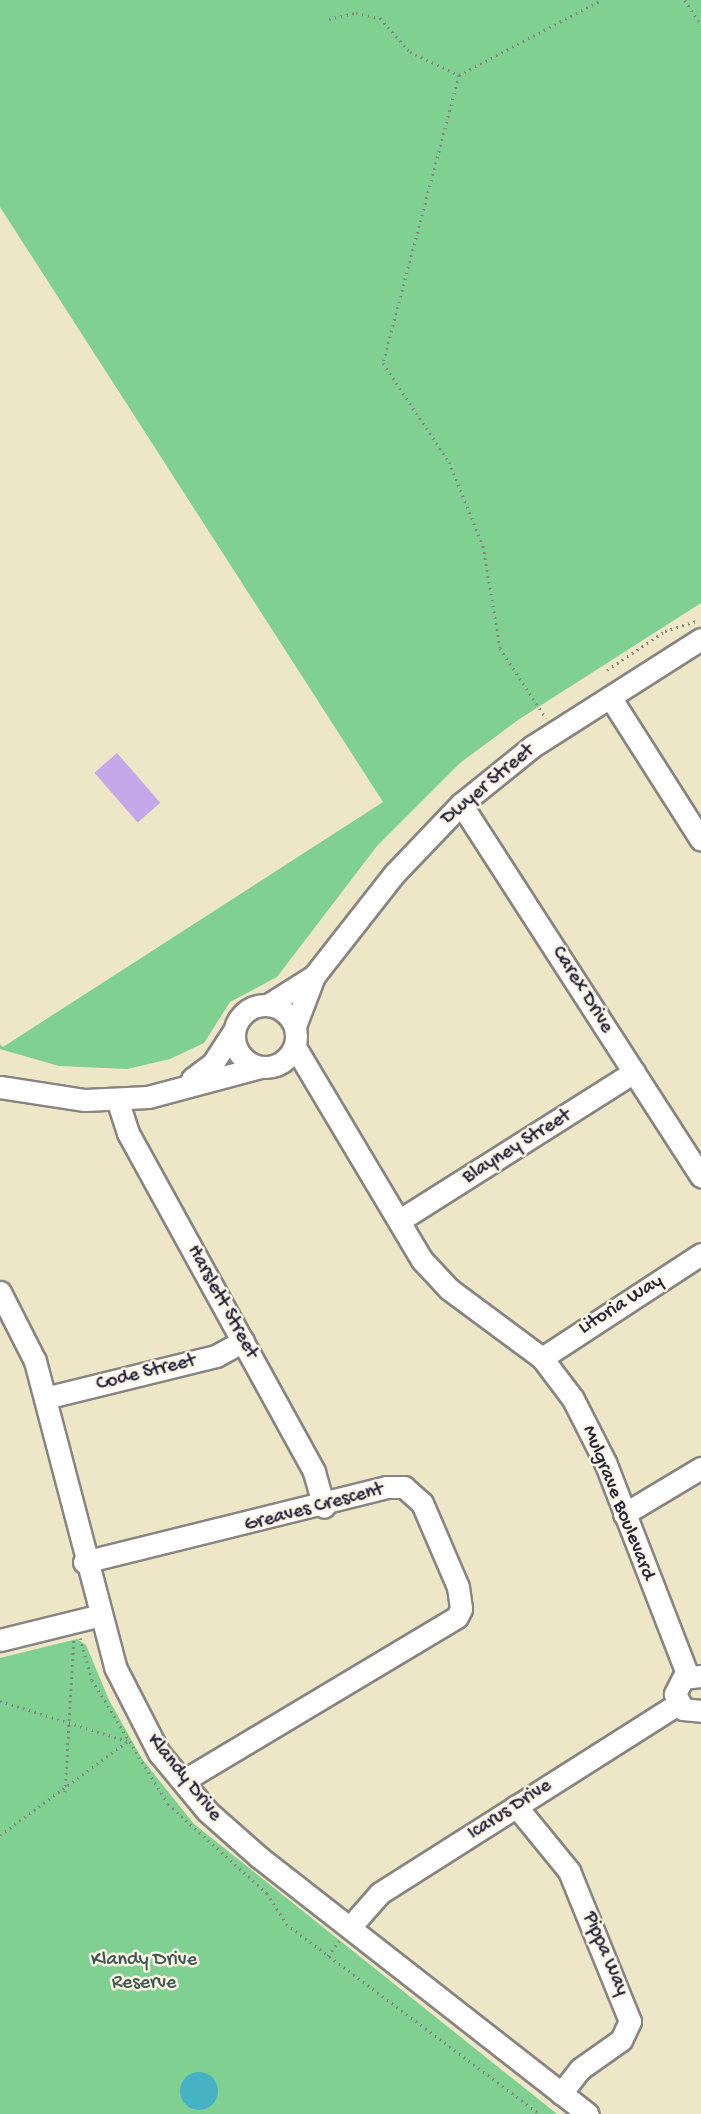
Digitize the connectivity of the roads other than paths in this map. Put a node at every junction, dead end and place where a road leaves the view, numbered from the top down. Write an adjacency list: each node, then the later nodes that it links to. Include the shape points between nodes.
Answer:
1 (701, 639): 2 (street, Dwyer Street)
2 (609, 697): 3 (street, Dwyer Street, via 555,732); 4 (street)
3 (462, 804): 5 (street, Dwyer Street, via 394,874); 11 (street, Carex Drive)
4 (701, 840)
5 (314, 976): 6 (street, Dwyer Street); 7 (street, Dwyer Street)
6 (268, 1005): 7 (street, via 285,1012); 8 (street, via 249,1009)
7 (295, 1026): 9 (street)
8 (234, 1031): 10 (street, via 240,1055); 12 (street, via 213,1063)
9 (295, 1047): 10 (street, via 285,1061); 15 (street, Mulgrave Boulevard)
10 (265, 1067): 12 (street); 15 (street, Mulgrave Boulevard)
11 (634, 1072): 16 (street, Carex Drive); 17 (street, Blayney Street)
12 (183, 1086): 14 (street)
13 (0, 1087): 14 (street)
14 (117, 1099): 20 (street, Harslett Street, via 128,1133)
15 (321, 1099): 17 (street, Mulgrave Boulevard)
16 (701, 1176)
17 (400, 1220): 21 (street, Mulgrave Boulevard, via 422,1260 449,1289)
18 (701, 1254): 21 (street, Litoria Way)
19 (0, 1292): 22 (street, Klandy Drive, via 27,1339)
20 (243, 1341): 22 (street, Code Street, via 216,1356); 24 (street, Harslett Street, via 314,1472)
21 (542, 1358): 25 (street, Mulgrave Boulevard, via 589,1427)
22 (45, 1398): 26 (street, Klandy Drive)
23 (701, 1468): 25 (street)
24 (324, 1507): 26 (street, Greaves Crescent); 32 (street, Greaves Crescent, via 387,1487 416,1492 458,1587 461,1610 446,1624)
25 (624, 1514): 29 (street, Mulgrave Boulevard)
26 (84, 1562): 27 (street, Klandy Drive)
27 (97, 1616): 28 (street); 32 (street, Klandy Drive, via 140,1721)
28 (0, 1640)
29 (694, 1676): 30 (street, via 676,1688)
30 (678, 1704): 31 (street, via 689,1712); 33 (street, Icarus Drive)
31 (701, 1711)
32 (183, 1781): 34 (street, Klandy Drive, via 242,1842)
33 (516, 1806): 34 (street, Icarus Drive, via 381,1893); 35 (street, Pippa Way, via 569,1871 630,2021 621,2040 580,2069)
34 (350, 1927): 35 (street, Klandy Drive)
35 (561, 2093): 36 (street, Klandy Drive)
36 (588, 2114)

